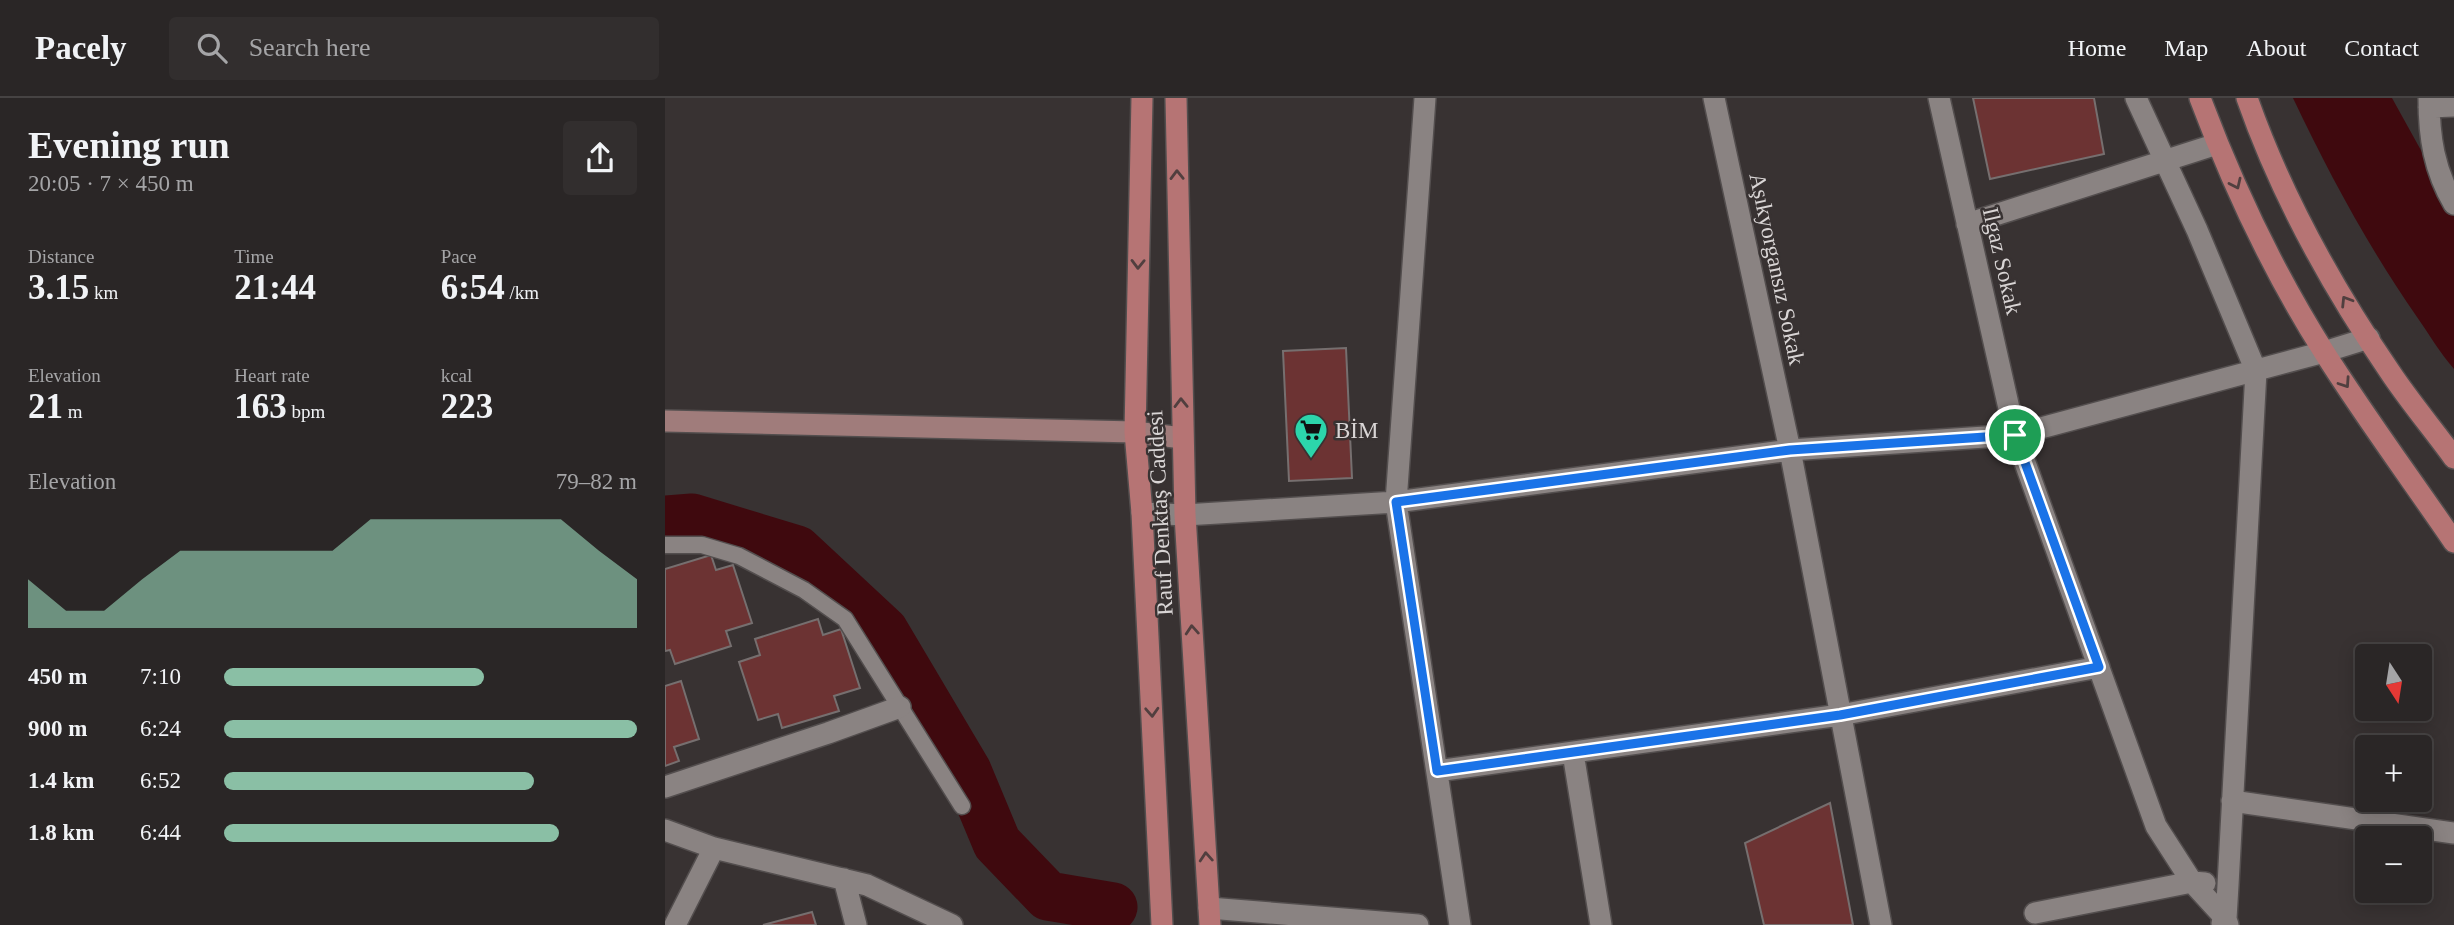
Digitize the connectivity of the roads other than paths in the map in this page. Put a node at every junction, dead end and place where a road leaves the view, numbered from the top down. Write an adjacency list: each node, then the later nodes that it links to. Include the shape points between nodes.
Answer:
1 (1142, 98): 19 (main road, Rauf Denktaş Caddesi, one-way to 19)
2 (1176, 98): 21 (main road, Rauf Denktaş Caddesi, one-way to 2)
3 (1425, 98): 24 (street)
4 (1714, 98): 22 (street, Aşıkyorgansız Sokak)
5 (1939, 98): 14 (street, Ilgaz Sokak)
6 (2136, 98): 12 (street)
7 (2200, 98): 11 (main road)
8 (2247, 98): 15 (main road, one-way to 8, via 2308,240)
9 (2429, 102): 10 (street); 13 (street, via 2431,150)
10 (2454, 106)
11 (2217, 144): 12 (street); 16 (main road, one-way to 16, via 2274,264)
12 (2164, 160): 14 (street); 17 (street)
13 (2454, 204)
14 (1967, 225): 20 (street, Ilgaz Sokak)
15 (2369, 338): 16 (street); 23 (main road)
16 (2324, 352): 17 (street); 27 (main road, one-way to 27)
17 (2256, 371): 20 (street); 35 (street)
18 (665, 421): 19 (street)
19 (1135, 432): 21 (street); 25 (main road, Rauf Denktaş Caddesi)
20 (2015, 435): 22 (street); 29 (street, Ilgaz Sokak)
21 (1182, 438): 26 (main road, Rauf Denktaş Caddesi)
22 (1790, 450): 24 (street); 31 (street, Aşıkyorgansız Sokak)
23 (2454, 458)
24 (1396, 502): 26 (street); 33 (street)
25 (1142, 513): 26 (street); 50 (main road, Rauf Denktaş Caddesi, one-way to 50)
26 (1185, 516): 44 (main road, Rauf Denktaş Caddesi, one-way to 26)
27 (2454, 542)
28 (665, 545): 30 (lane, via 721,549 772,572 825,604 845,619)
29 (2099, 667): 31 (street); 41 (street, Ilgaz Sokak, via 2156,826)
30 (900, 706): 34 (street); 36 (lane)
31 (1840, 715): 32 (street); 54 (street, Aşıkyorgansız Sokak)
32 (1573, 753): 33 (street); 53 (street)
33 (1437, 771): 52 (street)
34 (665, 787)
35 (2232, 801): 38 (street); 42 (street)
36 (963, 806)
37 (665, 830): 39 (street)
38 (2454, 833)
39 (715, 848): 40 (street); 47 (street)
40 (844, 879): 48 (street); 49 (street)
41 (2192, 882): 42 (street); 43 (street); 46 (street, Ilgaz Sokak)
42 (2228, 885): 46 (street)
43 (2035, 913)
44 (1210, 917): 45 (street)
45 (1261, 919): 51 (street)
46 (2225, 923)
47 (675, 925)
48 (856, 925)
49 (952, 925)
50 (1162, 925)
51 (1418, 925)
52 (1460, 925)
53 (1601, 925)
54 (1881, 925)

